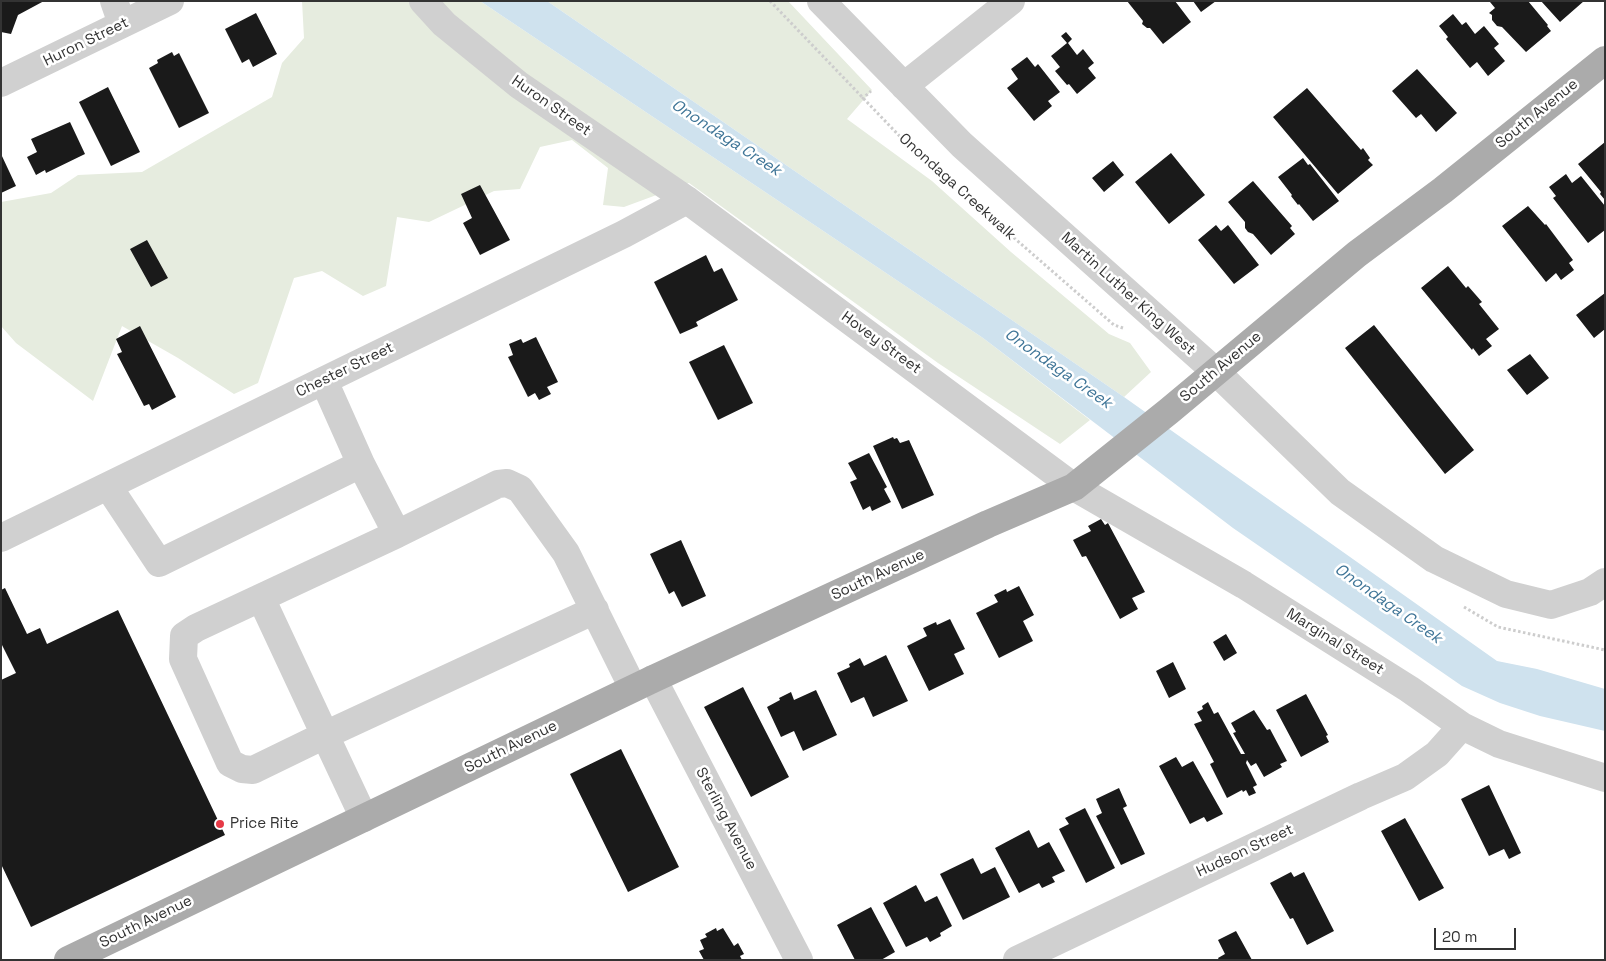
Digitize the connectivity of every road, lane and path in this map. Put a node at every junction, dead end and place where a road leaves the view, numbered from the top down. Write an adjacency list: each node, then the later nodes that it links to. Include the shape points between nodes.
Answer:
1 (170, 1): 6 (street, Huron Street)
2 (423, 1): 10 (street, Huron Street, via 444,24 519,85)
3 (770, 1): 11 (path, Onondaga Creekwalk, via 911,148 1114,325)
4 (821, 1): 9 (street, Martin Luther King West)
5 (1011, 1): 9 (street)
6 (118, 13): 8 (street, Huron Street)
7 (1605, 60): 12 (main road, South Avenue, via 1443,190 1357,254)
8 (1, 83)
9 (904, 86): 12 (street, Martin Luther King West, via 962,145)
10 (687, 200): 13 (street, Chester Street); 16 (street, Hovey Street)
11 (1130, 331)
12 (1215, 371): 16 (main road, South Avenue); 19 (street, Martin Luther King West, via 1340,492 1434,559 1506,594 1551,605 1590,592)
13 (324, 381): 14 (street); 15 (street, Chester Street)
14 (361, 464): 15 (street, via 159,563); 17 (street)
15 (108, 486): 18 (street, Chester Street)
16 (1074, 486): 22 (main road, South Avenue); 23 (street, Marginal Street, via 1244,585 1410,689)
17 (397, 534): 20 (street, Sterling Avenue); 21 (street, Sterling Avenue, via 498,484 507,483 520,489 566,553)
18 (1, 538)
19 (1605, 582)
20 (261, 598): 24 (street); 24 (street, Sterling Avenue, via 184,636 183,659 230,763 253,770)
21 (595, 610): 22 (street, Sterling Avenue); 24 (street)
22 (643, 683): 26 (main road, South Avenue); 28 (street, Sterling Avenue)
23 (1462, 726): 25 (street, Marginal Street, via 1499,744); 29 (street, Hudson Street, via 1438,754 1405,778)
24 (325, 735): 26 (street)
25 (1605, 778)
26 (364, 818): 27 (main road, South Avenue)
27 (68, 960)
28 (799, 960)
29 (1017, 960)

